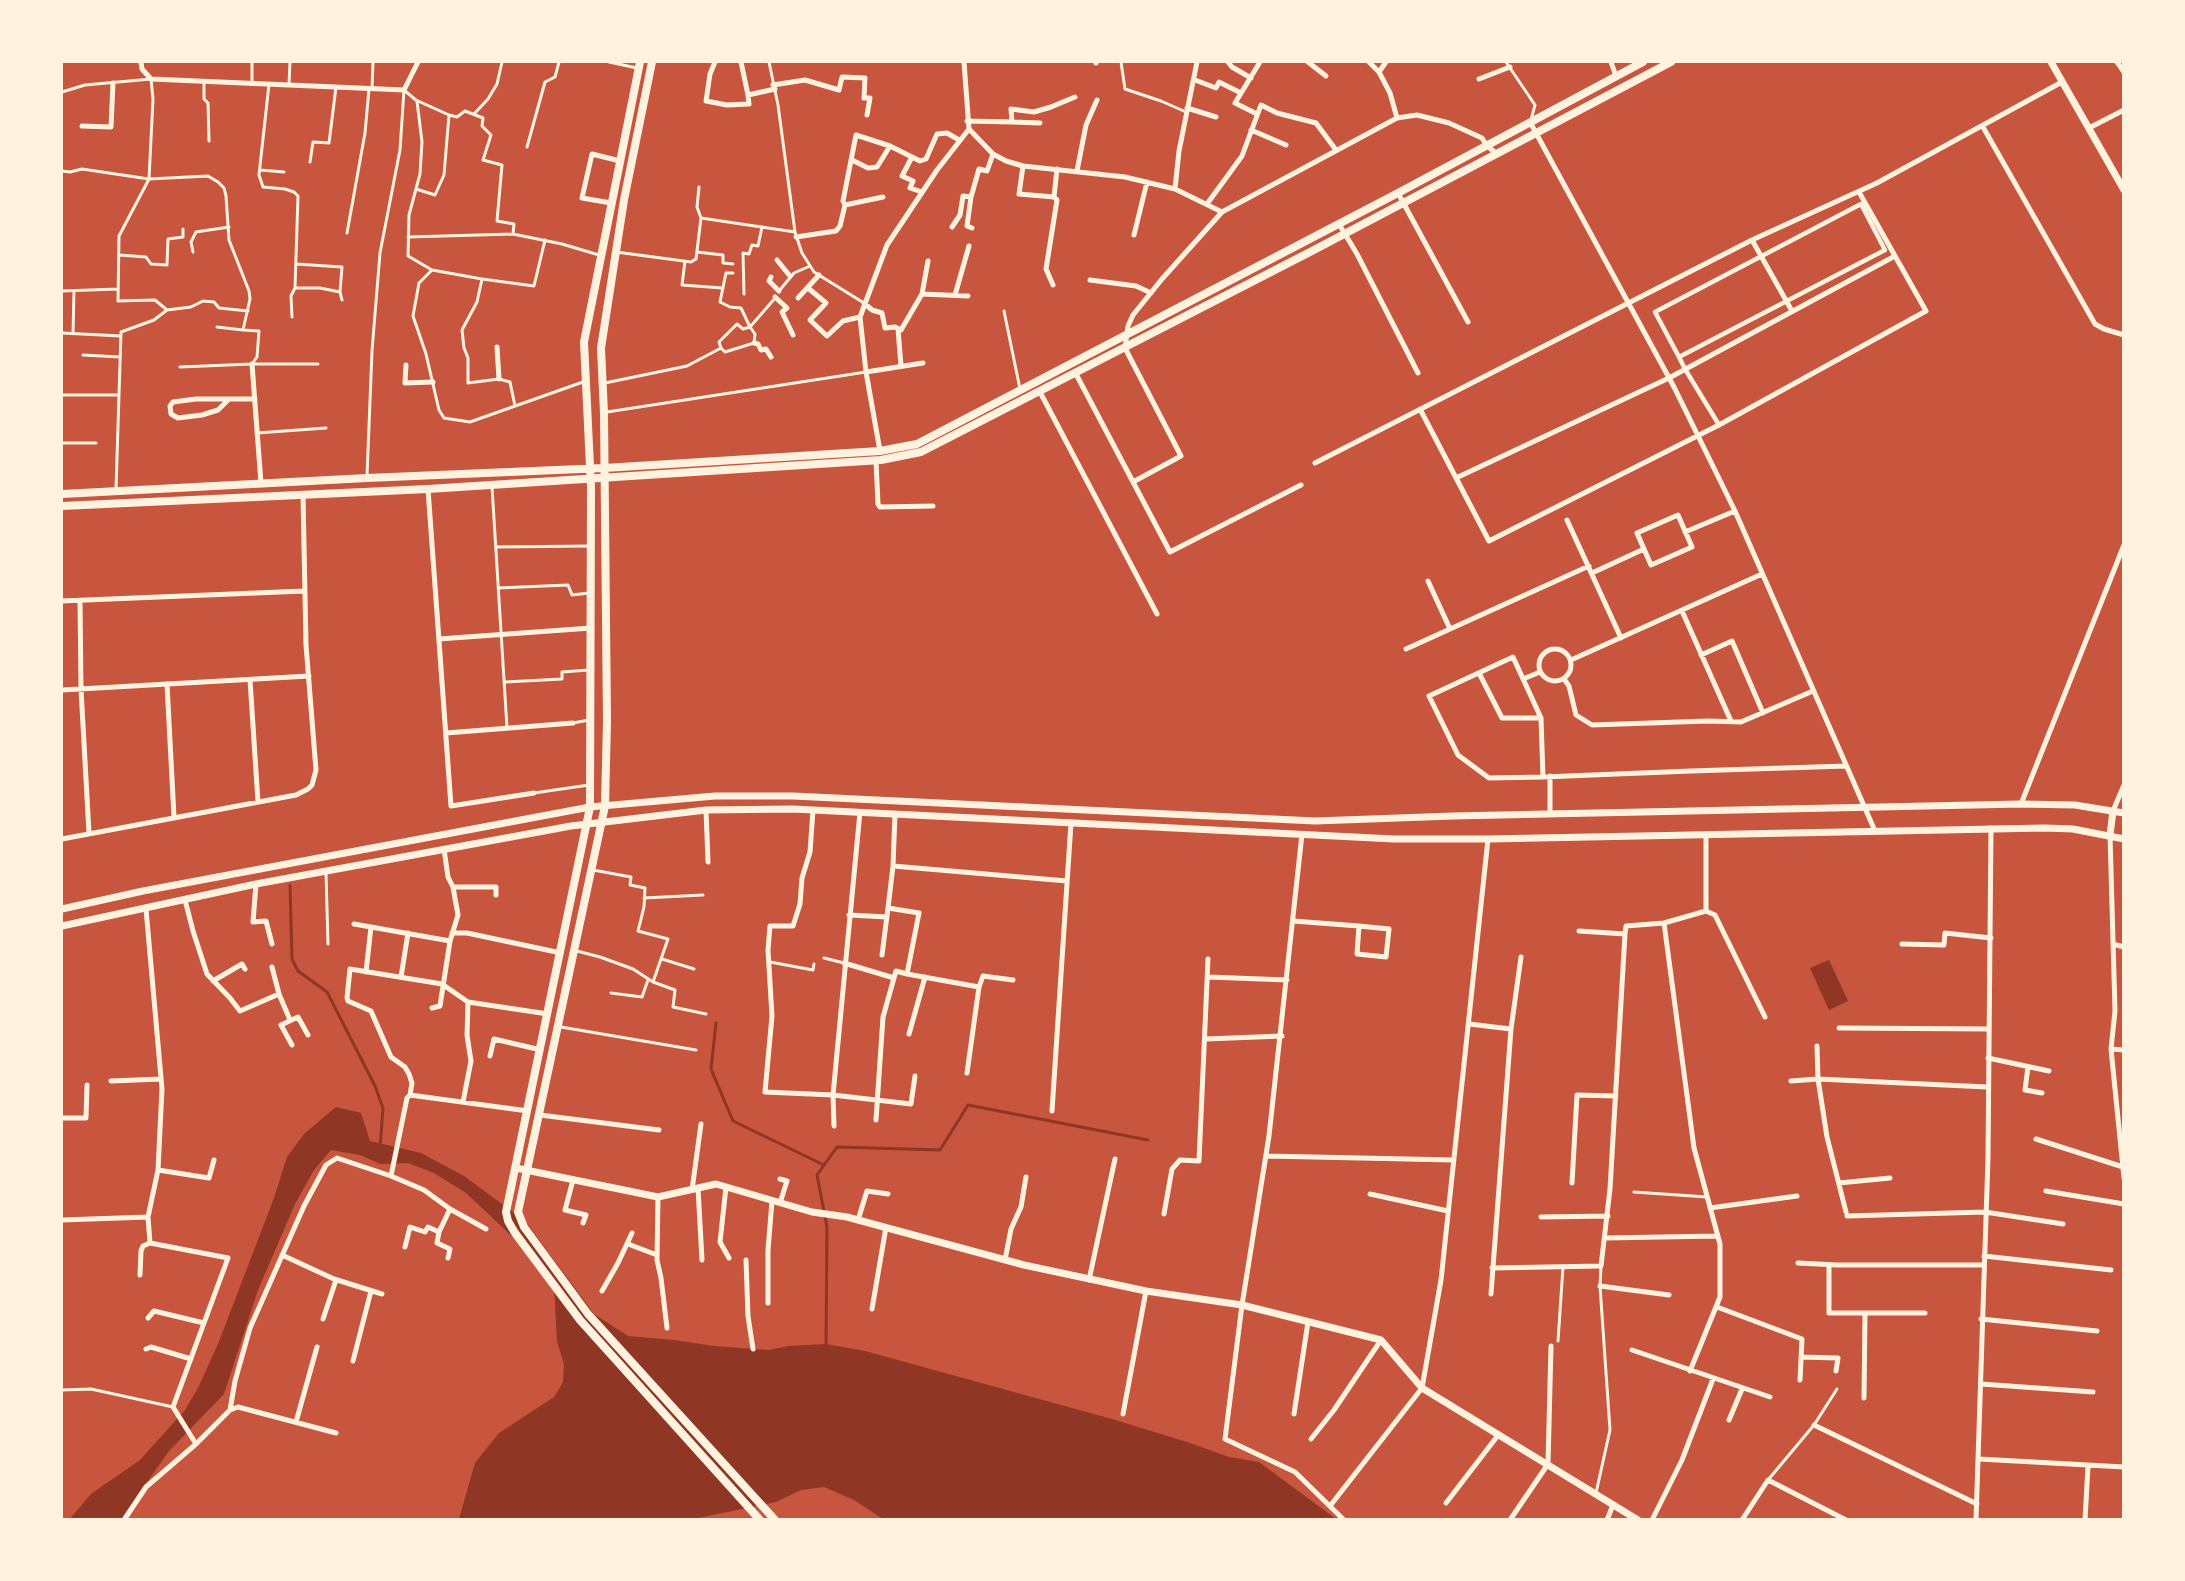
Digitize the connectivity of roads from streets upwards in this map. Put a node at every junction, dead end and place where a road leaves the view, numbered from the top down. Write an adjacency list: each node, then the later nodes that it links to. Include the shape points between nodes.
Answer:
1 (141, 62): 2 (street, via 151,79 404,90)
2 (418, 62)
3 (652, 62): 47 (main road)
4 (715, 62): 30 (street, via 706,101 749,104)
5 (741, 62): 30 (street)
6 (964, 62): 39 (street)
7 (1197, 62): 26 (street)
8 (1228, 62): 24 (street)
9 (1260, 62): 24 (street)
10 (1308, 62): 22 (street)
11 (1369, 62): 20 (street)
12 (1386, 62): 20 (street)
13 (1611, 62): 23 (street)
14 (1643, 62): 23 (main road)
15 (1671, 62): 50 (main road)
16 (2051, 62): 27 (street)
17 (2117, 62): 21 (street)
18 (1508, 64): 25 (street)
19 (640, 65): 44 (main road)
20 (1379, 72): 38 (street)
21 (2124, 72)
22 (1326, 76)
23 (1616, 76): 41 (main road)
24 (1251, 78): 29 (street)
25 (1479, 79)
26 (1195, 80): 29 (street, via 1216,88 1219,82); 33 (street)
27 (2062, 82): 45 (street); 46 (street)
28 (113, 83): 43 (street, via 111,127)
29 (1241, 93): 35 (street, via 1235,103)
30 (748, 95): 36 (street, via 805,80 839,90 842,77 865,78 864,98 870,98)
31 (1075, 97): 40 (street, via 1034,112 1011,109)
32 (1097, 100): 63 (street, via 1086,125)
33 (1187, 110): 37 (street); 65 (street)
34 (2124, 110): 46 (street)
35 (1257, 114): 49 (street); 55 (street, via 1261,105 1316,123)
36 (867, 115)
37 (1216, 117)
38 (1397, 118): 54 (street, via 1417,114 1449,123 1482,138); 55 (street)
39 (967, 121): 40 (street); 48 (street)
40 (1012, 122): 42 (street)
41 (1530, 122): 50 (street); 54 (main road)
42 (1040, 123)
43 (82, 126)
44 (627, 126): 47 (main road); 60 (main road)
45 (1983, 127): 68 (street); 110 (street, via 2095,324)
46 (2089, 128): 66 (street)
47 (639, 129): 139 (main road, via 601,348)
48 (969, 129): 51 (street); 57 (street)
49 (1251, 130): 52 (street); 75 (street, via 1242,156)
50 (1536, 132): 56 (main road); 103 (street)
51 (959, 140): 58 (street, via 947,133 937,134 926,159); 67 (street)
52 (1286, 145)
53 (890, 146): 58 (street); 59 (street, via 877,167 868,168); 59 (street, via 856,135)
54 (1487, 146): 56 (street); 69 (main road)
55 (1336, 150): 77 (street)
56 (1496, 153): 73 (main road)
57 (993, 154): 61 (street); 71 (street, via 987,171 979,169)
58 (912, 157): 67 (street, via 902,176 913,181 910,188)
59 (852, 160): 76 (street)
60 (620, 161): 74 (main road); 74 (street, via 592,154 582,198)
61 (1023, 166): 62 (street); 72 (street, via 1018,194)
62 (1057, 169): 63 (street); 72 (street)
63 (1077, 171): 64 (street)
64 (1147, 182): 65 (street); 83 (street)
65 (1175, 189): 75 (street)
66 (2124, 190)
67 (922, 192): 102 (street, via 887,245)
68 (1859, 192): 84 (street); 87 (street)
69 (1398, 193): 73 (street); 78 (main road)
70 (883, 197): 76 (street)
71 (971, 197): 79 (street, via 963,196 960,215); 80 (street, via 967,226)
72 (1054, 197): 94 (street, via 1057,200 1046,269)
73 (1403, 202): 81 (main road); 106 (street)
74 (611, 203): 140 (main road, via 584,342)
75 (1207, 204): 77 (street)
76 (845, 205): 82 (street, via 836,231)
77 (1222, 212): 96 (street)
78 (1339, 224): 81 (street); 109 (main road)
79 (952, 227)
80 (972, 228)
81 (1345, 233): 113 (main road); 122 (street)
82 (796, 235)
83 (1134, 235)
84 (1752, 240): 86 (street); 103 (street)
85 (969, 246): 98 (street)
86 (1761, 256): 101 (street); 101 (street, via 1861,204 1885,250); 115 (street, via 1655,312)
87 (1895, 256): 104 (street); 133 (street, via 1926,311)
88 (777, 260): 91 (street)
89 (928, 261): 97 (street)
90 (819, 275): 95 (street)
91 (790, 276)
92 (771, 277): 108 (street, via 769,281 787,308 782,312)
93 (1090, 280): 96 (street, via 1136,286)
94 (1053, 285)
95 (808, 288): 100 (street); 105 (street, via 826,303 810,320 827,336 843,321)
96 (1151, 293): 109 (street, via 1133,315)
97 (921, 294): 98 (street); 107 (street, via 901,330)
98 (955, 295): 99 (street)
99 (968, 296)
100 (798, 298)
101 (1786, 301): 104 (street); 115 (street)
102 (864, 303): 105 (street); 107 (street, via 882,313 885,328)
103 (1628, 303): 124 (street); 132 (street)
104 (1792, 311): 120 (street)
105 (860, 317): 121 (street)
106 (1468, 322)
107 (898, 329): 119 (street)
108 (793, 335)
109 (1126, 335): 113 (street); 127 (main road)
110 (2124, 335)
111 (754, 343): 114 (street)
112 (498, 347): 125 (street)
113 (1125, 348): 123 (main road); 144 (street, via 1181,456)
114 (771, 357)
115 (1679, 357): 120 (street)
116 (923, 363): 119 (street)
117 (252, 364): 129 (street)
118 (406, 365): 126 (street, via 405,383)
119 (901, 366): 121 (street)
120 (1685, 369): 124 (street); 133 (street)
121 (866, 372): 135 (street)
122 (1418, 373)
123 (1076, 374): 128 (main road); 144 (street)
124 (1669, 378): 134 (street); 142 (street)
125 (499, 379)
126 (433, 382)
127 (1016, 392): 131 (main road); 135 (main road, via 917,444)
128 (1040, 392): 131 (main road); 168 (street)
129 (255, 399): 130 (street); 145 (street)
130 (228, 400): 130 (street, via 172,402 171,414 178,418 202,416 218,410)
131 (1017, 404): 136 (main road, via 921,452)
132 (1420, 409): 138 (street); 142 (street)
133 (1719, 425): 134 (street)
134 (1698, 436): 142 (street, via 1489,540); 155 (street)
135 (880, 451): 137 (main road)
136 (876, 460): 137 (main road); 153 (street, via 880,507)
137 (780, 462): 139 (main road)
138 (1315, 464)
139 (604, 472): 140 (main road); 198 (main road)
140 (590, 473): 141 (main road); 148 (main road); 169 (main road)
141 (367, 477): 143 (main road); 149 (main road)
142 (1456, 478)
143 (304, 481): 145 (main road); 151 (main road)
144 (1133, 482): 146 (street, via 1170,552)
145 (261, 483): 147 (main road)
146 (1301, 485)
147 (153, 489): 150 (main road); 152 (main road)
148 (428, 489): 149 (main road); 172 (street)
149 (359, 490): 151 (main road)
150 (62, 494)
151 (303, 495): 152 (main road); 164 (street)
152 (154, 501): 154 (main road)
153 (933, 506)
154 (62, 507)
155 (1735, 511): 157 (street); 162 (street)
156 (1567, 520): 160 (street)
157 (1685, 532): 159 (street, via 1692,547 1651,565); 159 (street, via 1678,515 1637,533)
158 (2124, 545): 197 (street)
159 (1644, 549): 161 (street)
160 (1588, 566): 161 (street); 170 (street)
161 (1592, 573): 171 (street)
162 (1762, 574): 167 (street); 185 (street)
163 (1428, 581): 170 (street)
164 (304, 591): 165 (street); 178 (street)
165 (80, 600): 166 (street); 183 (street)
166 (62, 601)
167 (1682, 611): 171 (street); 174 (street)
168 (1157, 614)
169 (591, 628): 172 (street); 199 (main road)
170 (1450, 629): 173 (street)
171 (1621, 638): 175 (street)
172 (439, 639): 190 (street)
173 (1406, 649)
174 (1701, 654): 186 (street, via 1732,641); 188 (street)
175 (1571, 660): 176 (street, via 1560,649 1550,650 1539,661); 180 (street)
176 (1540, 672): 179 (street); 180 (street, via 1553,681)
177 (1479, 673): 179 (street, via 1513,657); 187 (street, via 1503,718); 193 (street, via 1429,696 1458,755 1489,778)
178 (309, 676): 181 (street); 196 (street, via 315,780 296,795)
179 (1523, 679): 187 (street)
180 (1564, 679): 188 (street, via 1576,715 1592,725)
181 (250, 680): 182 (street); 196 (street)
182 (167, 684): 183 (street); 208 (street)
183 (81, 689): 184 (street); 215 (street)
184 (62, 690)
185 (1814, 691): 186 (street); 191 (street)
186 (1763, 713): 188 (street, via 1741,722)
187 (1541, 718): 193 (street)
188 (1731, 721)
189 (573, 723): 190 (street)
190 (446, 733): 195 (street, via 451,806)
191 (1846, 766): 192 (street); 200 (street)
192 (1550, 776): 193 (street); 207 (street)
193 (1543, 777)
194 (2124, 785): 203 (street)
195 (534, 793)
196 (258, 802): 208 (street)
197 (2021, 804): 200 (street); 203 (street, via 2075,805)
198 (605, 806): 199 (street); 209 (street, via 715,796 793,796); 210 (main road)
199 (590, 807): 212 (main road); 231 (street)
200 (1864, 807): 207 (street); 214 (street)
201 (706, 810): 202 (street); 210 (street); 223 (street)
202 (813, 810): 204 (street); 305 (street, via 810,852 793,926 770,926 772,1016 765,1092)
203 (2114, 811): 205 (street); 218 (street)
204 (860, 812): 206 (street); 234 (street)
205 (2124, 813)
206 (895, 814): 211 (street); 224 (street)
207 (1550, 814): 209 (street)
208 (174, 818): 215 (street)
209 (1304, 820): 216 (street)
210 (601, 822): 212 (street); 302 (main road)
211 (1071, 823): 216 (street); 225 (street)
212 (587, 824): 222 (street); 252 (main road)
213 (1991, 828): 214 (street); 218 (street, via 2045,828); 246 (street)
214 (1875, 831): 217 (street)
215 (89, 833): 219 (street)
216 (1302, 834): 220 (street); 236 (street)
217 (1706, 834): 220 (street); 233 (street)
218 (2110, 835): 221 (street); 250 (street)
219 (62, 839)
220 (1488, 839): 276 (street)
221 (2124, 839)
222 (444, 849): 226 (street); 227 (street)
223 (708, 862)
224 (893, 866): 225 (street); 230 (street)
225 (1067, 881): 310 (street)
226 (256, 884): 229 (street); 248 (street, via 253,922 266,921)
227 (453, 886): 228 (street, via 496,887); 244 (street, via 458,915)
228 (496, 895)
229 (185, 900): 232 (street); 267 (street, via 204,968)
230 (888, 908): 235 (street); 260 (street, via 919,913)
231 (62, 909)
232 (146, 909): 239 (street); 295 (street)
233 (1706, 911): 237 (street); 274 (street, via 1715,915)
234 (849, 915): 235 (street); 256 (street)
235 (887, 917): 253 (street)
236 (1293, 921): 241 (street); 266 (street)
237 (1664, 923): 245 (street, via 1626,926); 345 (street, via 1694,1148)
238 (354, 924): 240 (street)
239 (62, 926)
240 (371, 927): 243 (street); 259 (street)
241 (1359, 927): 241 (street, via 1389,929 1386,957 1357,954)
242 (1580, 931): 245 (street)
243 (408, 933): 247 (street); 261 (street)
244 (452, 933): 247 (street); 252 (street)
245 (1625, 934): 306 (street)
246 (1991, 938): 249 (street, via 1945,933 1944,945); 279 (street)
247 (450, 941): 268 (street)
248 (272, 944)
249 (1902, 944)
250 (2113, 944): 251 (street); 286 (street, via 2115,1011)
251 (2124, 947)
252 (561, 953): 273 (main road)
253 (882, 955)
254 (1521, 957): 278 (street)
255 (1208, 959): 263 (street)
256 (844, 963): 264 (street); 305 (street)
257 (272, 967): 270 (street)
258 (245, 969): 267 (street, via 242,964)
259 (366, 972): 261 (street); 304 (street, via 350,969 348,1001 371,1011 391,1057 409,1074)
260 (907, 974): 262 (street); 264 (street, via 896,971)
261 (401, 977): 268 (street)
262 (925, 977): 269 (street); 280 (street)
263 (1208, 977): 266 (street); 283 (street)
264 (894, 978): 307 (street, via 884,1017)
265 (1013, 980): 269 (street, via 983,976)
266 (1287, 980): 282 (street)
267 (213, 981): 270 (street, via 240,1011)
268 (442, 984): 271 (street); 272 (street, via 440,1006)
269 (980, 987): 293 (street)
270 (279, 994): 275 (street)
271 (468, 1002): 273 (street); 308 (street, via 471,1061)
272 (432, 1008)
273 (548, 1014): 287 (main road)
274 (1765, 1017)
275 (290, 1020): 281 (street, via 300,1017); 284 (street, via 281,1027)
276 (1469, 1024): 278 (street); 322 (street)
277 (1839, 1028): 279 (street)
278 (1511, 1029): 377 (street)
279 (1989, 1029): 290 (street)
280 (909, 1034)
281 (308, 1035)
282 (1281, 1036): 283 (street); 319 (street)
283 (1206, 1039): 349 (street, via 1199,1161 1180,1160 1172,1169)
284 (292, 1045)
285 (1817, 1046): 296 (street)
286 (2111, 1049): 288 (street); 318 (street)
287 (541, 1050): 289 (street, via 494,1039); 301 (main road)
288 (2124, 1050)
289 (490, 1056)
290 (1988, 1058): 291 (street); 300 (street)
291 (2028, 1067): 292 (street); 303 (street, via 2025,1090)
292 (2049, 1071)
293 (967, 1073)
294 (915, 1076): 307 (street, via 911,1104)
295 (161, 1079): 297 (street); 325 (street)
296 (1818, 1080): 298 (street); 300 (street); 334 (street)
297 (111, 1081)
298 (1791, 1081)
299 (87, 1085): 312 (street, via 86,1118)
300 (1988, 1087): 348 (street)
301 (532, 1091): 302 (street); 309 (main road)
302 (544, 1093): 311 (main road)
303 (2042, 1093)
304 (411, 1095): 308 (street); 327 (street, via 407,1098)
305 (833, 1095): 307 (street); 315 (street)
306 (1616, 1096): 333 (street, via 1577,1095); 350 (street)
307 (878, 1100): 313 (street)
308 (463, 1102): 309 (street)
309 (528, 1111): 324 (main road)
310 (1052, 1111)
311 (540, 1115): 316 (street); 326 (main road)
312 (62, 1118)
313 (876, 1120)
314 (701, 1124): 336 (street)
315 (834, 1126)
316 (659, 1130)
317 (2036, 1140): 323 (street)
318 (2122, 1144): 323 (street)
319 (1266, 1156): 322 (street); 390 (street)
320 (1115, 1159): 381 (street)
321 (214, 1160): 325 (street, via 209,1178)
322 (1454, 1160): 347 (street)
323 (2123, 1167): 330 (street)
324 (516, 1168): 326 (street); 440 (main road, via 507,1206 512,1229 580,1320)
325 (158, 1170): 351 (street)
326 (527, 1170): 331 (street); 441 (main road, via 518,1208 524,1227 588,1314)
327 (391, 1176): 346 (street, via 424,1190); 366 (street, via 344,1159 332,1160 304,1206)
328 (1026, 1177): 373 (street)
329 (1890, 1178): 334 (street)
330 (2124, 1178)
331 (573, 1179): 341 (street); 355 (street, via 566,1210 586,1215)
332 (780, 1179): 343 (street, via 787,1181)
333 (1572, 1183)
334 (1839, 1183): 348 (street, via 1846,1214)
335 (726, 1187): 336 (street, via 716,1184); 342 (street); 370 (street, via 720,1242)
336 (695, 1189): 341 (street); 371 (street)
337 (2046, 1191): 344 (street)
338 (888, 1194): 354 (street, via 867,1191)
339 (1370, 1194): 347 (street)
340 (1797, 1196): 345 (street)
341 (658, 1197): 367 (street)
342 (772, 1201): 343 (street); 389 (street)
343 (780, 1203): 354 (street)
344 (2124, 1204)
345 (1710, 1208): 361 (street)
346 (450, 1209): 358 (street); 359 (street)
347 (1448, 1211): 416 (street, via 1441,1280)
348 (1985, 1212): 356 (street); 368 (street)
349 (1164, 1214)
350 (1608, 1216): 352 (street); 362 (street)
351 (148, 1217): 353 (street); 363 (street)
352 (1540, 1217)
353 (62, 1220)
354 (858, 1220): 357 (street)
355 (584, 1223)
356 (2063, 1224)
357 (886, 1227): 373 (street); 392 (street)
358 (486, 1229)
359 (439, 1232): 365 (street, via 428,1227 425,1232 410,1227); 369 (street, via 437,1243 450,1249)
360 (632, 1233): 364 (street)
361 (1718, 1236): 362 (street); 391 (street)
362 (1605, 1238): 377 (street, via 1601,1266)
363 (150, 1243): 379 (street, via 141,1251); 399 (street, via 228,1258)
364 (628, 1244): 367 (street); 384 (street)
365 (405, 1247)
366 (282, 1255): 380 (street); 421 (street, via 243,1349)
367 (657, 1255): 400 (street)
368 (1984, 1256): 376 (street); 378 (street)
369 (448, 1258)
370 (729, 1258)
371 (702, 1260)
372 (746, 1260): 406 (street)
373 (1005, 1260): 381 (street)
374 (1798, 1263): 375 (street)
375 (1829, 1265): 376 (street); 394 (street, via 1829,1313)
376 (1983, 1265): 396 (street)
377 (1492, 1268): 387 (street)
378 (2110, 1270)
379 (140, 1275)
380 (336, 1280): 383 (street); 397 (street)
381 (1089, 1280): 385 (street)
382 (1600, 1286): 388 (street)
383 (371, 1291): 386 (street); 410 (street)
384 (602, 1291)
385 (1146, 1291): 390 (street); 422 (street)
386 (382, 1294)
387 (1491, 1294)
388 (1669, 1295)
389 (768, 1303)
390 (1242, 1305): 398 (street); 438 (street, via 1225,1438 1295,1472)
391 (1717, 1307): 408 (street, via 1802,1339); 411 (street)
392 (872, 1308)
393 (1925, 1313): 394 (street)
394 (1865, 1314): 420 (street)
395 (148, 1318): 399 (street, via 154,1311)
396 (1981, 1318): 401 (street); 415 (street)
397 (323, 1319)
398 (1308, 1322): 402 (street); 423 (street)
399 (204, 1323): 409 (street)
400 (667, 1328)
401 (2097, 1331)
402 (1381, 1340): 416 (street); 429 (street)
403 (1551, 1346): 432 (street)
404 (316, 1347): 425 (street)
405 (146, 1349): 409 (street, via 151,1347)
406 (753, 1349)
407 (1632, 1350): 411 (street)
408 (1801, 1357): 412 (street, via 1838,1358); 414 (street)
409 (191, 1359): 430 (street, via 173,1407)
410 (353, 1361)
411 (1690, 1371): 413 (street)
412 (1836, 1371)
413 (1713, 1379): 417 (street); 446 (street, via 1683,1460)
414 (1800, 1380)
415 (1981, 1384): 418 (street); 431 (street)
416 (1422, 1388): 428 (street); 438 (street)
417 (1743, 1389): 419 (street); 424 (street)
418 (2093, 1392)
419 (1770, 1397)
420 (1864, 1398)
421 (230, 1410): 425 (street, via 238,1407); 430 (street)
422 (1124, 1414)
423 (1294, 1414)
424 (1729, 1420)
425 (296, 1422): 427 (street)
426 (1814, 1425): 436 (street)
427 (336, 1433)
428 (1499, 1434): 432 (street); 435 (street)
429 (1311, 1439)
430 (196, 1444): 439 (street, via 146,1487)
431 (1979, 1460): 433 (street); 436 (street)
432 (1548, 1464): 437 (street); 443 (street)
433 (2088, 1466): 434 (street); 450 (street)
434 (2124, 1467)
435 (1446, 1503)
436 (1977, 1504): 449 (street)
437 (1613, 1505): 444 (street); 445 (street)
438 (1330, 1506): 442 (street)
439 (124, 1520)
440 (760, 1520)
441 (775, 1520)
442 (1344, 1520)
443 (1510, 1520)
444 (1606, 1520)
445 (1638, 1520)
446 (1652, 1520)
447 (1742, 1520): 448 (street, via 1768,1480)
448 (1846, 1520)
449 (1976, 1520)
450 (2085, 1520)

